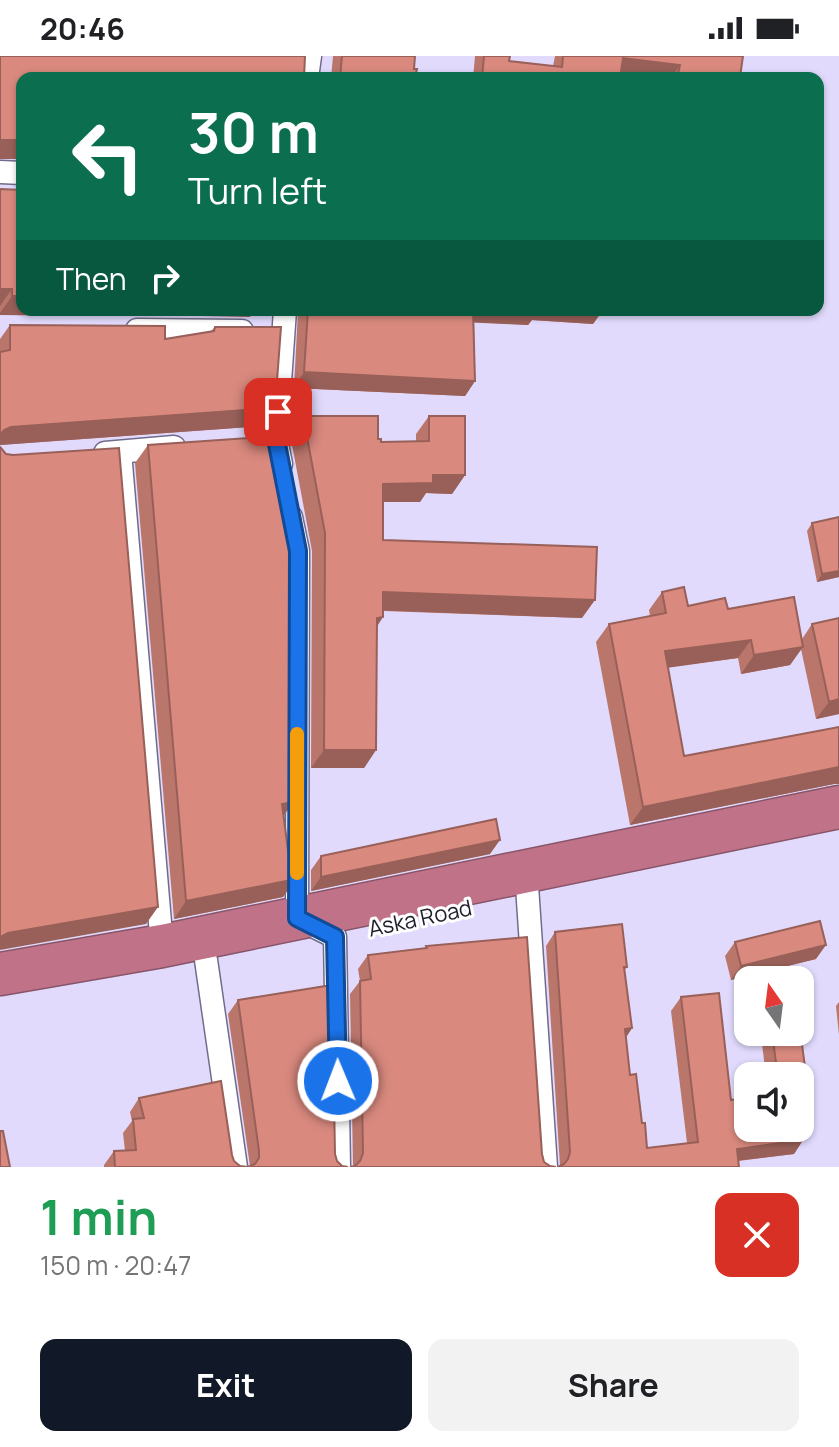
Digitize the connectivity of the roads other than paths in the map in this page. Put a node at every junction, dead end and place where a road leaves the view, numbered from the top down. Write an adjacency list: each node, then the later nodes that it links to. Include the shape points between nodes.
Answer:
1 (284, 320): 2 (street); 9 (street, via 269,440 286,488 298,551)
2 (110, 330)
3 (198, 445): 4 (street)
4 (120, 452): 5 (street); 11 (street)
5 (90, 454)
6 (839, 807): 8 (highway)
7 (839, 834): 8 (highway, Aska Road)
8 (527, 883): 9 (highway); 10 (highway, Aska Road); 17 (street)
9 (297, 918): 10 (street); 11 (highway)
10 (335, 937): 12 (highway, Aska Road); 16 (street)
11 (162, 946): 13 (highway)
12 (206, 960): 14 (highway, Aska Road); 15 (street)
13 (0, 974)
14 (0, 994)
15 (236, 1167)
16 (339, 1167)
17 (546, 1167)

